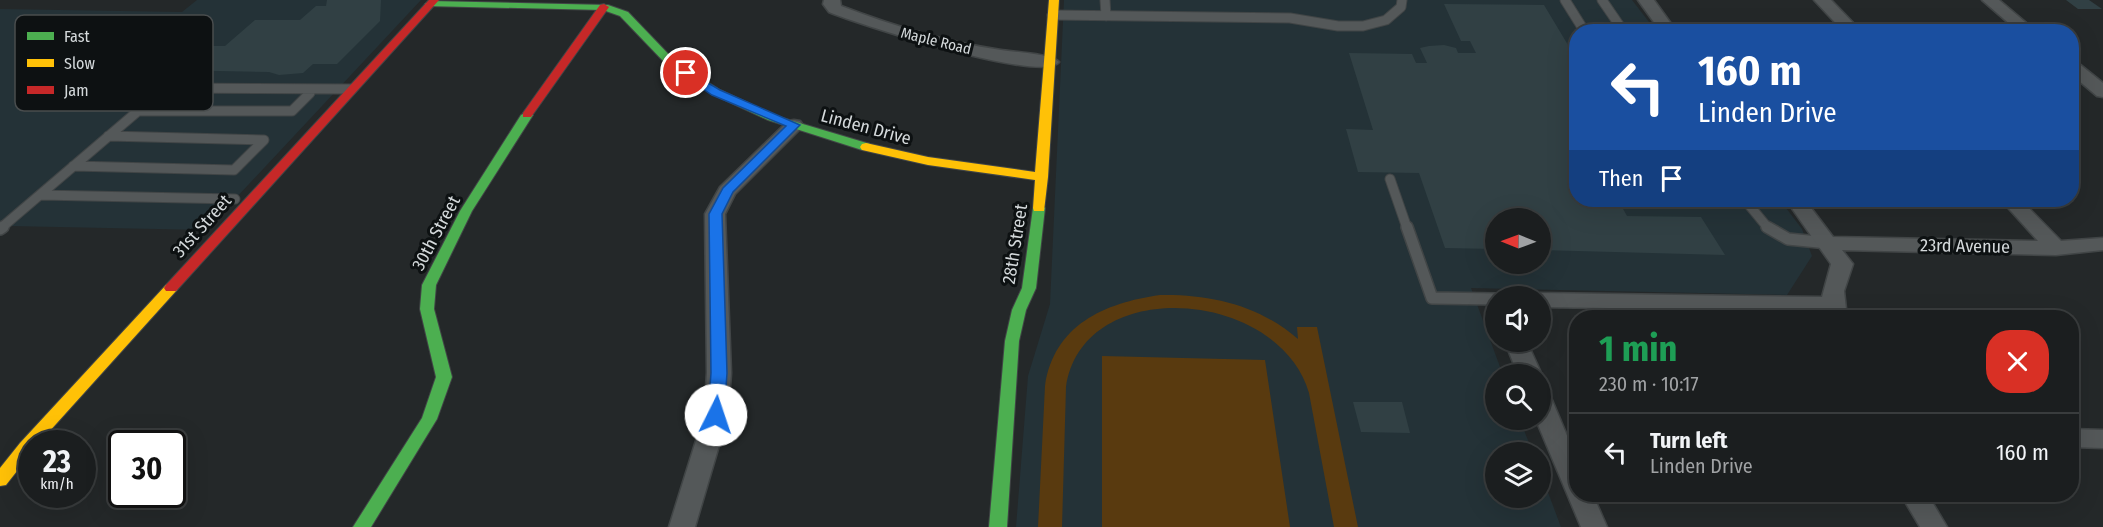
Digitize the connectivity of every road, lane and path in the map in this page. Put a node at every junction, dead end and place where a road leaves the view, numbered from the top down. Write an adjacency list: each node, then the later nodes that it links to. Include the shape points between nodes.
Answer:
1 (832, 0): 19 (street, Maple Road, via 834,9 870,24 963,49)
2 (1054, 0): 12 (street, 28th Street)
3 (1105, 0): 13 (lane)
4 (1402, 0): 13 (lane, via 1401,7 1386,20 1363,26 1290,18)
5 (1565, 0): 14 (lane)
6 (1602, 0): 15 (lane)
7 (1646, 0): 16 (street)
8 (1822, 0): 17 (street)
9 (1990, 0): 18 (street)
10 (432, 2): 11 (street, Linden Drive); 22 (street, 31st Street)
11 (604, 7): 28 (street, Linden Drive, via 624,14 671,63 716,93); 53 (street, 30th Street, via 532,107 466,211 429,285 427,309 444,377 429,419)
12 (1052, 15): 13 (lane); 19 (street, 28th Street)
13 (1106, 15)
14 (1580, 24)
15 (1618, 24)
16 (1663, 24)
17 (1846, 24)
18 (2019, 24)
19 (1050, 62): 31 (street, 28th Street)
20 (2079, 73): 24 (street)
21 (213, 88): 22 (lane)
22 (352, 89): 50 (street, 31st Street, via 33,438)
23 (213, 92): 27 (lane, via 310,93 292,111)
24 (2103, 92)
25 (138, 111): 26 (lane); 29 (lane)
26 (213, 111)
27 (213, 111)
28 (794, 125): 31 (street, Linden Drive, via 855,146 917,159); 54 (street, via 727,190 715,214 719,373 716,415)
29 (108, 136): 30 (lane); 30 (lane, via 264,140 234,170)
30 (74, 166): 33 (lane)
31 (1042, 177): 55 (street, 28th Street, via 1029,288 1018,310 1012,341)
32 (1390, 179): 42 (lane, via 1432,298)
33 (40, 195): 34 (lane); 38 (lane)
34 (235, 199)
35 (1750, 207): 39 (lane, via 1774,236)
36 (1800, 207): 39 (street)
37 (2018, 207): 41 (street)
38 (0, 229)
39 (1828, 243): 41 (street, 23rd Avenue); 45 (street, via 1842,264 1835,283)
40 (2103, 243): 41 (street, 23rd Avenue)
41 (2056, 248)
42 (1485, 299)
43 (1551, 300): 44 (street)
44 (1807, 310)
45 (1834, 310)
46 (1551, 426): 49 (street)
47 (2079, 438): 48 (street)
48 (2103, 439)
49 (1569, 469)
50 (0, 480)
51 (1583, 502): 56 (street)
52 (1918, 502): 57 (street)
53 (362, 527)
54 (682, 527)
55 (998, 527)
56 (1594, 527)
57 (1934, 527)

